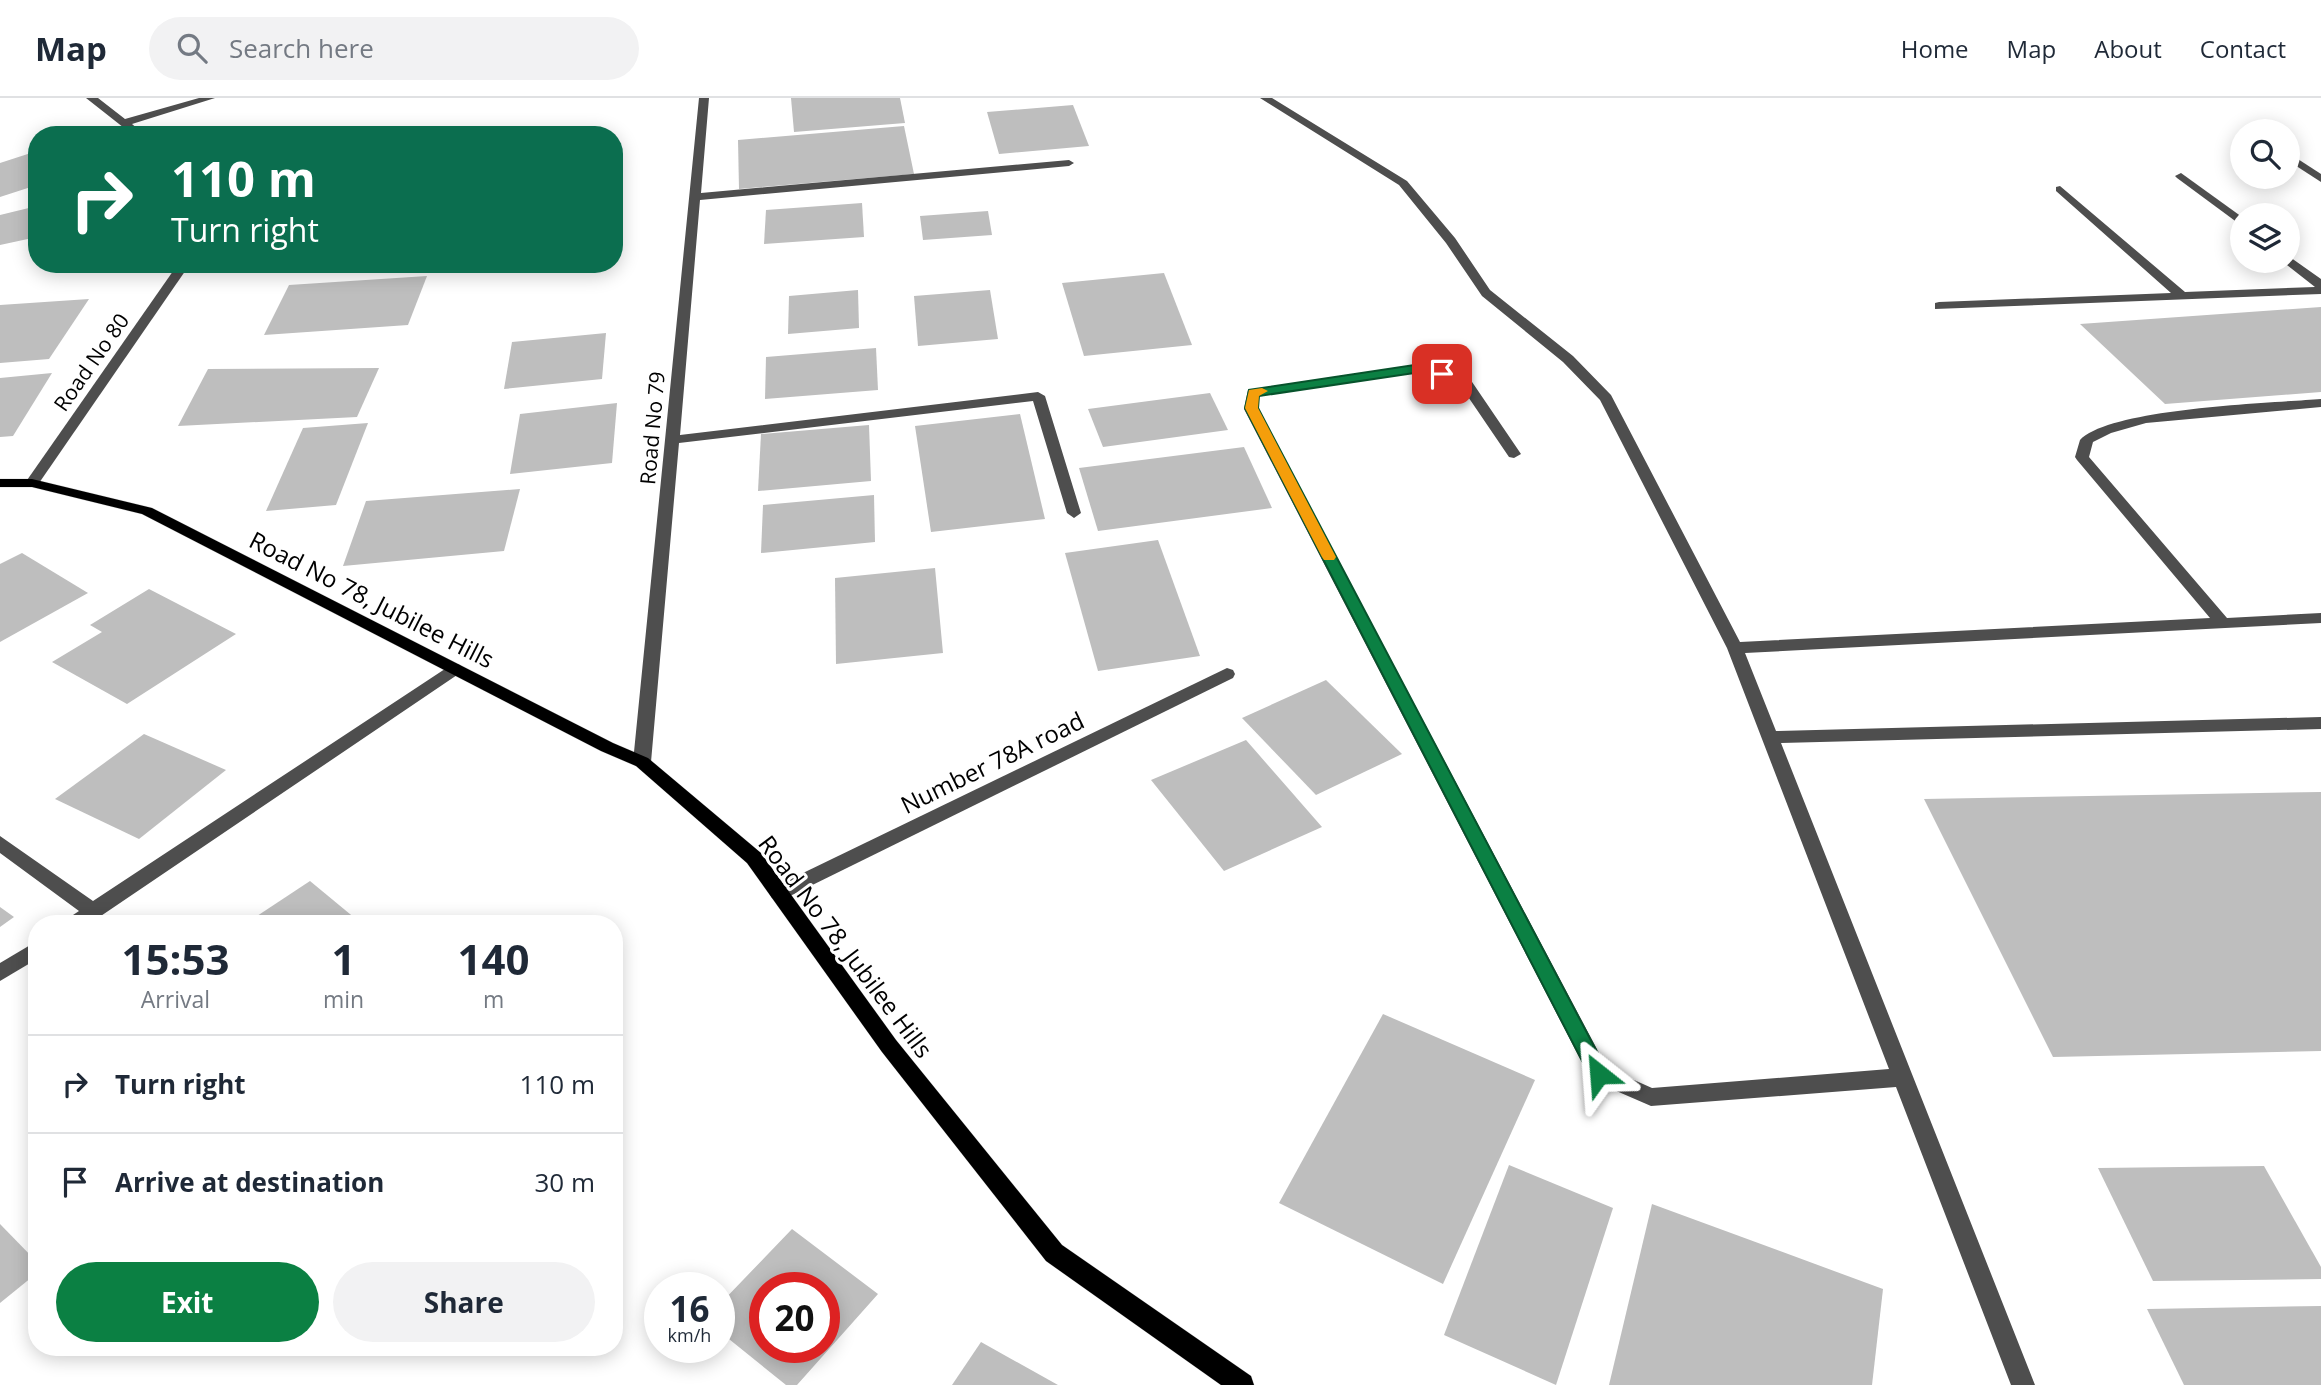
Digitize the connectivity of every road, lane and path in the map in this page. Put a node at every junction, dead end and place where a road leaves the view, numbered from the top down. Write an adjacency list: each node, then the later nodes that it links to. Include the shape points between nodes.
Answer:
1 (91, 98): 5 (street)
2 (210, 98): 5 (street)
3 (704, 98): 12 (street, Road No 79)
4 (1265, 98): 27 (street, via 1403,183 1486,293 1568,359 1606,397)
5 (122, 123): 6 (street)
6 (126, 126)
7 (1069, 163): 12 (street)
8 (2300, 164): 10 (street)
9 (2180, 176): 13 (street)
10 (2321, 179)
11 (2060, 189): 17 (street)
12 (695, 197): 20 (street, Road No 79)
13 (2230, 214)
14 (2300, 269): 16 (street)
15 (178, 273): 23 (street, Road No 80)
16 (2321, 287): 17 (street)
17 (2183, 297): 18 (street)
18 (1939, 306)
19 (2321, 403): 26 (street, via 2145,419 2087,440 2082,457)
20 (672, 440): 24 (street, via 1038,396); 32 (street, Road No 79)
21 (1514, 454): 39 (street, via 1463,379 1421,368 1253,393 1251,408 1599,1074 1651,1097)
22 (0, 483): 23 (main road, Road No 78, Jubilee Hills)
23 (32, 483): 28 (main road, Road No 78, Jubilee Hills, via 147,510)
24 (1074, 513)
25 (2321, 618): 26 (street)
26 (2223, 623): 27 (street)
27 (1735, 648): 31 (street)
28 (454, 669): 32 (main road, Road No 78, Jubilee Hills); 35 (street)
29 (1227, 674): 34 (street, Number 78A road)
30 (2321, 723): 31 (street)
31 (1771, 737): 39 (street)
32 (642, 762): 34 (main road, Road No 78, Jubilee Hills, via 754,858)
33 (0, 843): 35 (street)
34 (779, 893): 40 (main road, Road No 78, Jubilee Hills, via 889,1046 1054,1253)
35 (93, 911): 36 (street)
36 (87, 915)
37 (28, 955): 38 (street)
38 (0, 974)
39 (1903, 1077): 41 (street)
40 (1242, 1385)
41 (2023, 1385)

